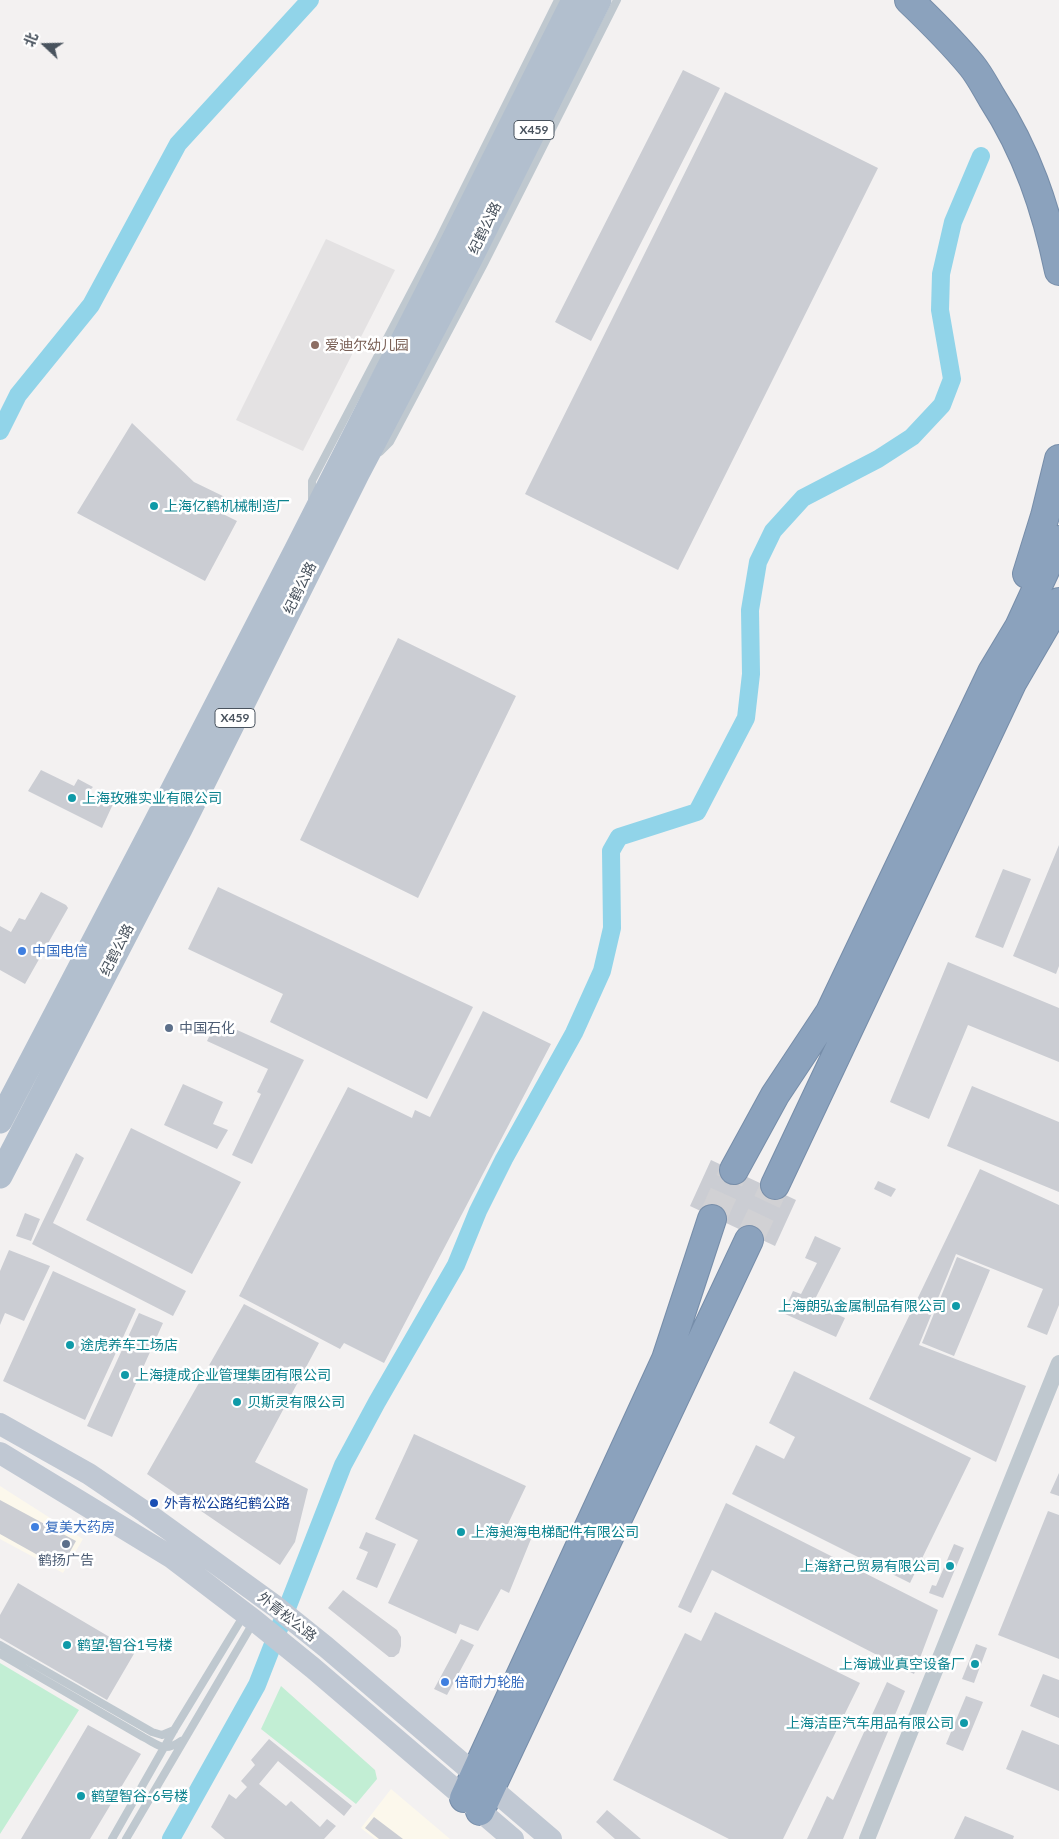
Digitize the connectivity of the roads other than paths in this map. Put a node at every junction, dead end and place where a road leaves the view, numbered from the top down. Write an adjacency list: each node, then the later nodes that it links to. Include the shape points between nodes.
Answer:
1 (558, 0): 6 (lane)
2 (574, 0): 6 (main road, 纪鹤公路 / X459)
3 (599, 0): 6 (main road, 纪鹤公路 / X459)
4 (617, 0): 6 (lane)
5 (909, 0): 7 (highway, via 973,68 1007,121 1034,178)
6 (461, 253): 13 (main road, 纪鹤公路 / X459, via 311,519 160,817); 15 (main road, 纪鹤公路 / X459, via 357,474 180,829)
7 (1059, 271)
8 (1059, 459): 12 (highway, via 1046,516 1009,621)
9 (1059, 540): 12 (highway, via 1019,627)
10 (1059, 571): 12 (highway, via 1026,641)
11 (1059, 602): 12 (highway)
12 (1002, 678): 14 (highway, via 830,1012 775,1095); 16 (highway)
13 (0, 1121)
14 (734, 1170)
15 (0, 1176)
16 (775, 1185)
17 (712, 1219): 28 (highway, via 666,1358)
18 (749, 1240): 28 (highway)
19 (1059, 1363): 33 (street)
20 (0, 1424): 28 (main road, 外青松公路, via 105,1485 275,1606 326,1647)
21 (0, 1453): 22 (main road, 外青松公路, via 171,1557)
22 (254, 1620): 25 (lane); 26 (lane); 28 (main road, 外青松公路)
23 (0, 1645): 25 (lane, via 152,1732 162,1735)
24 (0, 1654): 27 (lane)
25 (174, 1730): 27 (lane)
26 (184, 1740): 27 (lane, via 172,1748); 30 (lane)
27 (165, 1748): 29 (lane)
28 (477, 1793): 31 (main road, 外青松公路); 32 (main road, 外青松公路)
29 (112, 1839)
30 (126, 1839)
31 (513, 1839)
32 (551, 1839)
33 (867, 1839)

